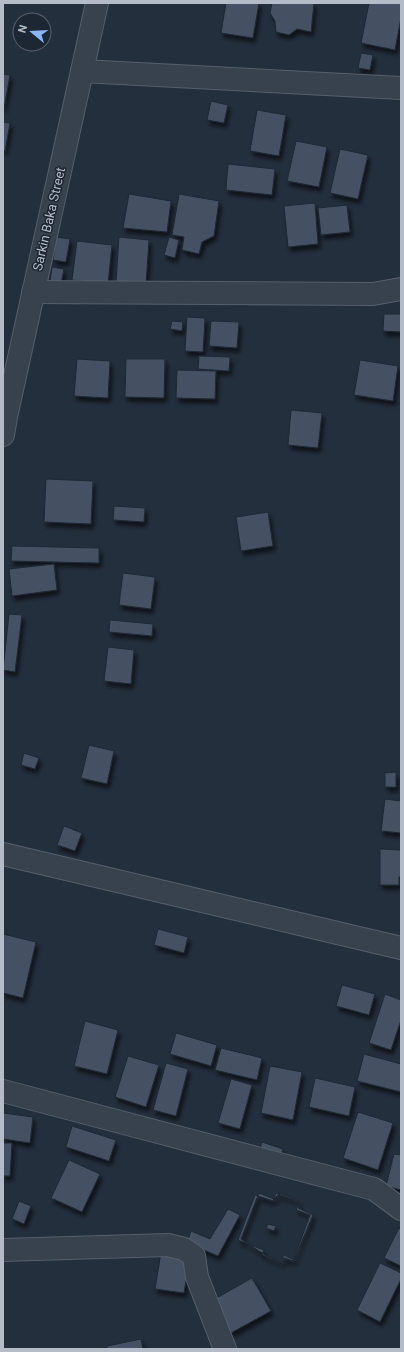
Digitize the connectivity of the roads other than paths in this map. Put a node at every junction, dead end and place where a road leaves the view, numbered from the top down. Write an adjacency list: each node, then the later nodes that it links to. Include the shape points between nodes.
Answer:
1 (97, 3): 2 (street, Sarkin Baka Street)
2 (82, 71): 3 (street); 5 (street, Sarkin Baka Street)
3 (401, 88)
4 (401, 289): 5 (street, via 373,294)
5 (33, 292): 6 (street, Sarkin Baka Street)
6 (3, 435)
7 (3, 854): 8 (street)
8 (401, 948)
9 (3, 1091): 10 (street, via 374,1189)
10 (401, 1209)
11 (3, 1250): 12 (street, via 168,1245 184,1249 194,1256 198,1277)
12 (225, 1349)

